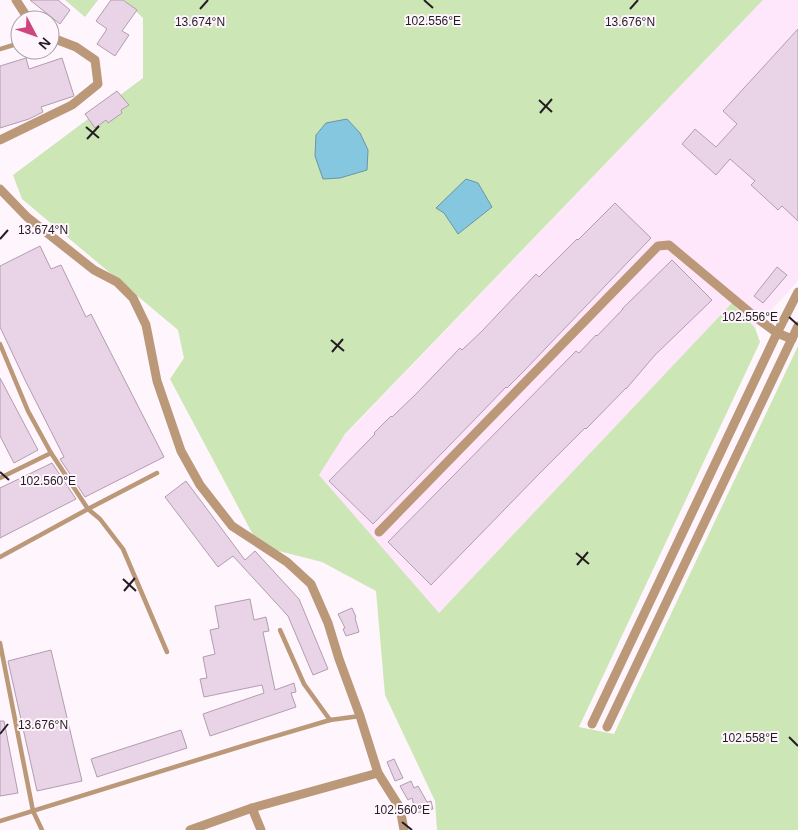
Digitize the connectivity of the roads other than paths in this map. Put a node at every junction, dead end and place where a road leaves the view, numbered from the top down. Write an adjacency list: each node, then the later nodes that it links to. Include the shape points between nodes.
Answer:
1 (60, 40): 2 (street, via 95,60 98,84 72,105)
2 (0, 140)
3 (0, 189): 18 (street, via 27,217 94,270 117,282 133,298 146,325 158,381 185,459 200,485 232,526 287,562 311,584)
4 (798, 292): 6 (street)
5 (798, 326): 7 (street)
6 (777, 333): 7 (street); 13 (street, via 669,245 658,246); 20 (street)
7 (792, 339): 21 (street)
8 (0, 344): 9 (lane, via 28,411)
9 (51, 453): 11 (lane); 12 (lane)
10 (158, 473): 12 (lane)
11 (0, 478)
12 (88, 509): 14 (lane); 17 (lane, via 123,549)
13 (379, 532)
14 (0, 557)
15 (280, 630): 19 (lane, via 304,684)
16 (0, 643): 24 (lane)
17 (167, 652)
18 (360, 716): 19 (lane); 22 (street)
19 (330, 720): 24 (lane)
20 (592, 724)
21 (607, 727)
22 (378, 773): 23 (street); 29 (street, via 400,808)
23 (252, 808): 27 (street); 28 (street)
24 (33, 811): 25 (lane); 26 (lane)
25 (0, 821)
26 (42, 830)
27 (190, 830)
28 (261, 830)
29 (404, 830)

